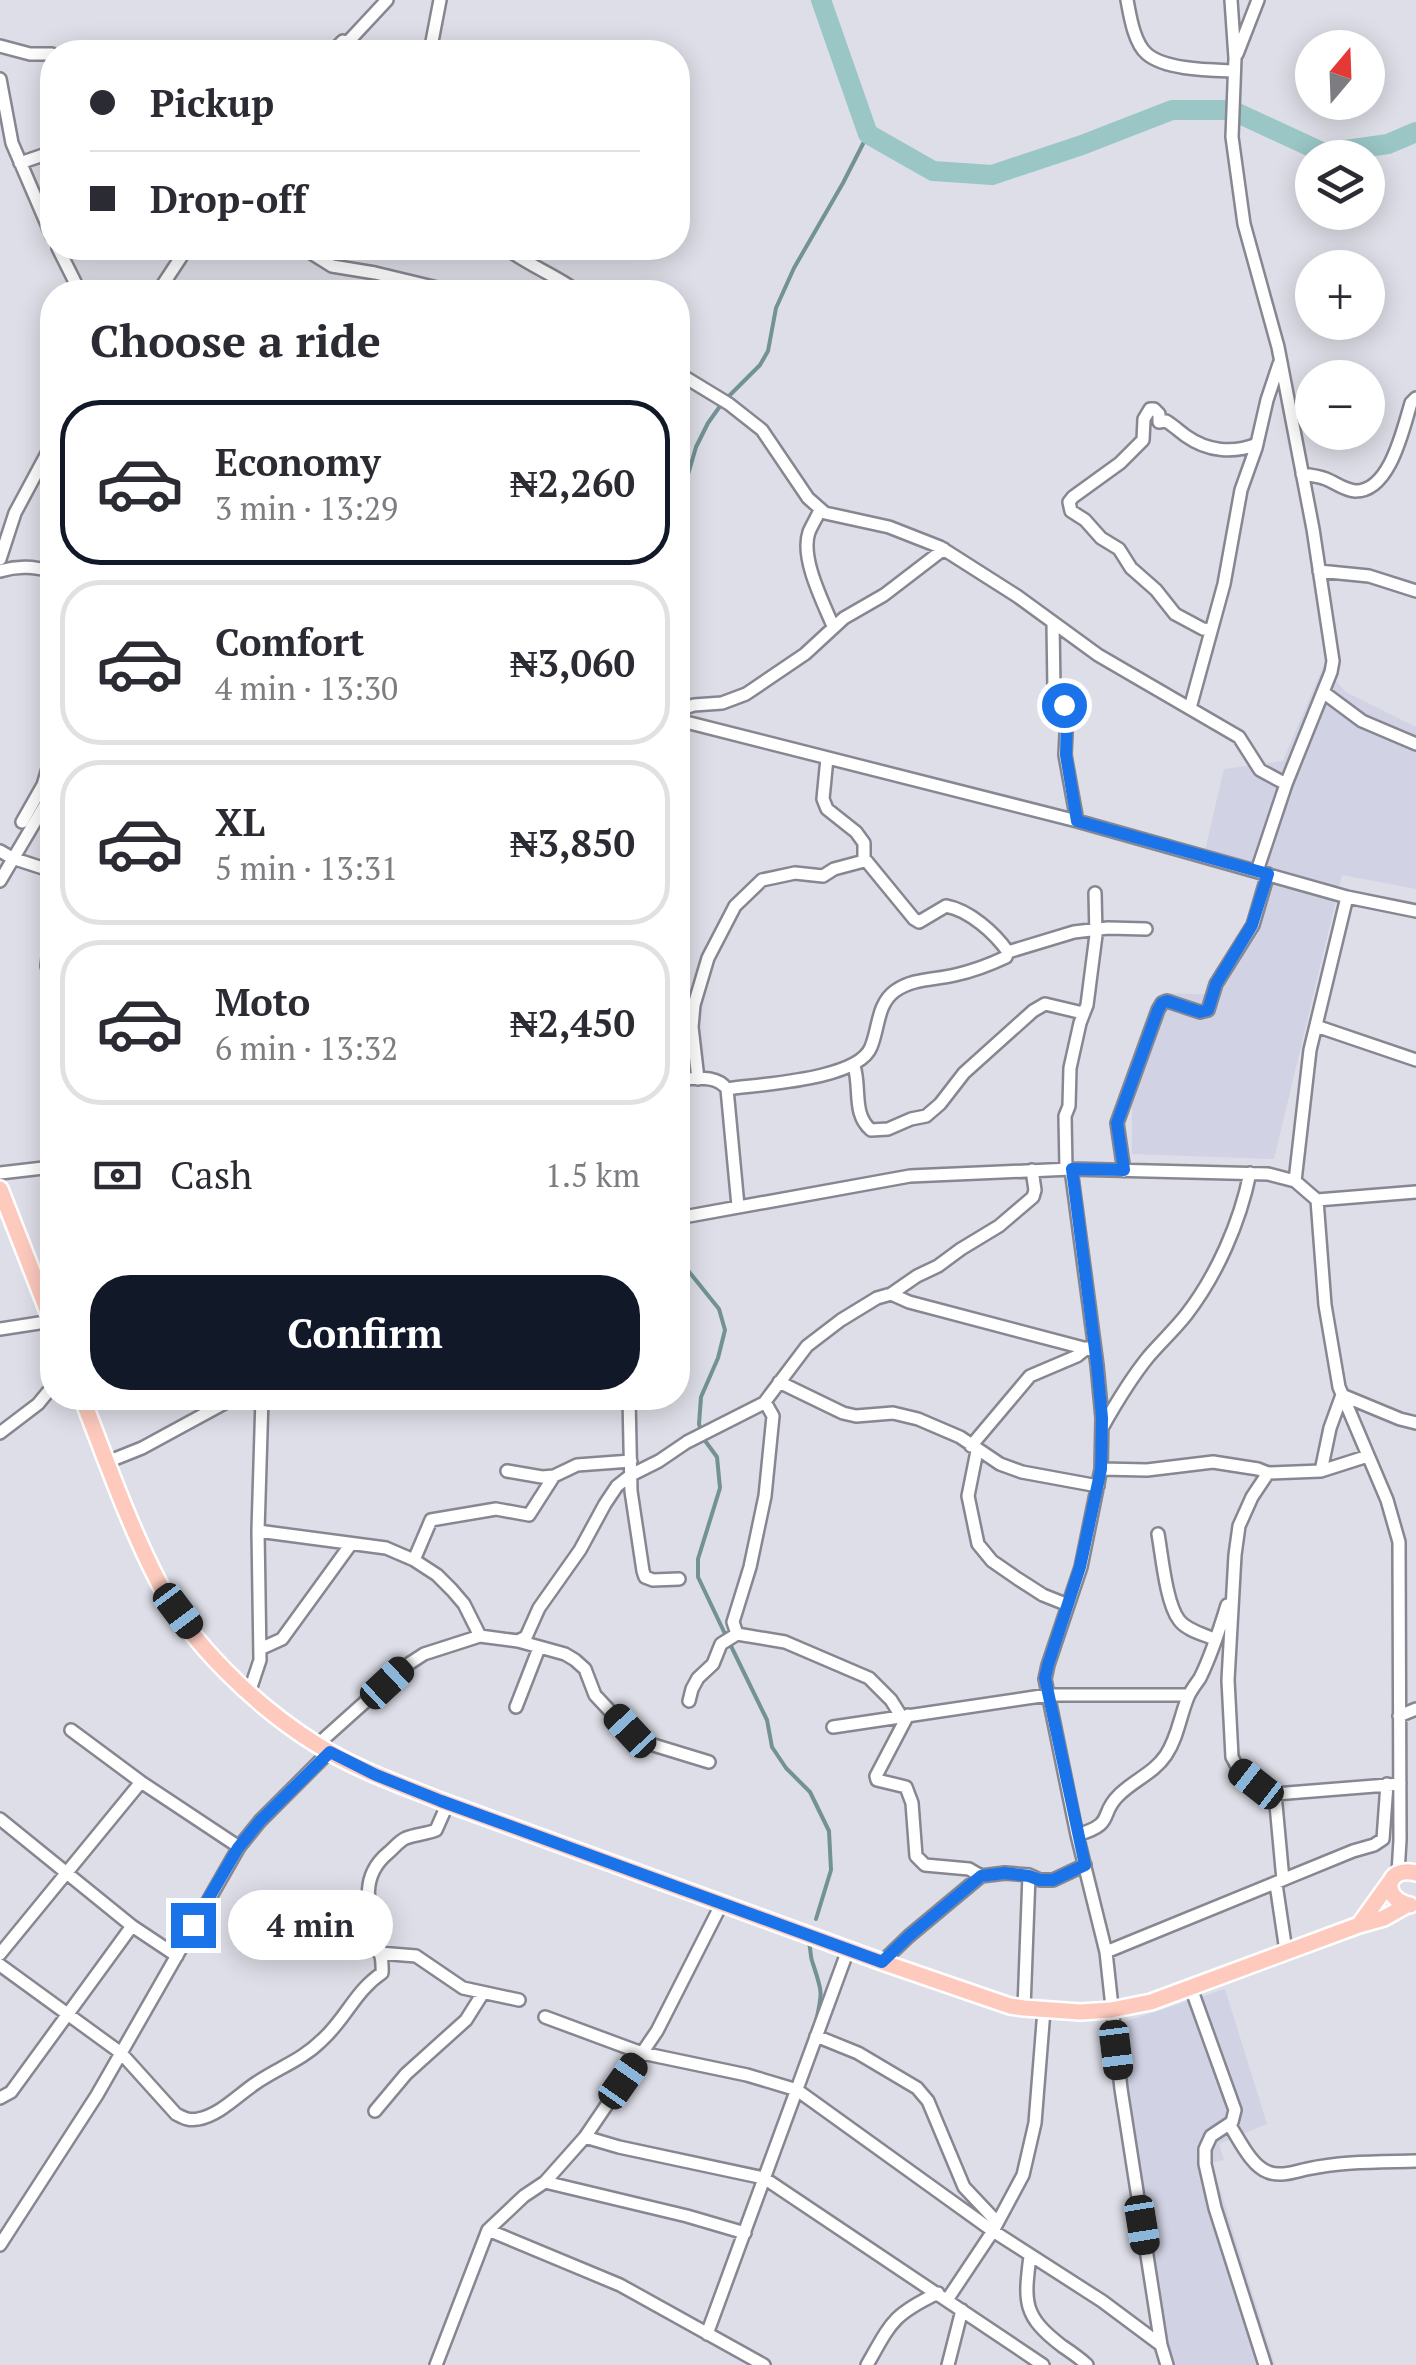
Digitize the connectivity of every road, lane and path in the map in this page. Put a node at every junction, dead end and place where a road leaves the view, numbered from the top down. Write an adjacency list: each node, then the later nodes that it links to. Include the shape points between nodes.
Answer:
1 (387, 0): 6 (street)
2 (440, 0): 7 (street)
3 (1127, 0): 10 (street, via 1148,55 1192,69)
4 (1231, 0): 10 (street)
5 (1258, 0): 10 (street)
6 (350, 40)
7 (432, 40)
8 (0, 46): 9 (street)
9 (40, 54)
10 (1235, 64): 19 (street, via 1232,137 1244,224)
11 (0, 79): 13 (street)
12 (40, 156): 13 (street)
13 (20, 163): 14 (street)
14 (40, 209)
15 (322, 260): 17 (street)
16 (522, 260): 18 (street)
17 (404, 280)
18 (562, 280)
19 (1280, 363): 22 (street); 24 (street)
20 (690, 380): 25 (street, via 762,430)
21 (1416, 398): 24 (street, via 1377,484 1359,491)
22 (1257, 444): 34 (street); 34 (street, via 1212,448 1159,422 1150,410 1144,440 1069,502 1175,614)
23 (40, 463): 27 (street, via 8,514)
24 (1302, 474): 30 (street)
25 (820, 510): 26 (street, via 889,526); 33 (street, via 807,553)
26 (944, 549): 32 (street); 33 (street)
27 (0, 559)
28 (40, 569): 29 (street)
29 (0, 570)
30 (1319, 571): 31 (street); 35 (street, via 1333,661)
31 (1416, 591)
32 (1053, 622): 37 (street); 44 (street, via 1054,690 1067,713)
33 (833, 626): 36 (street, via 746,694)
34 (1211, 630): 37 (street)
35 (1324, 692): 39 (street, via 1362,721); 41 (street)
36 (690, 706)
37 (1190, 708): 41 (street, via 1239,737 1260,770)
38 (690, 723): 40 (street)
39 (1416, 744)
40 (827, 758): 44 (street); 48 (street, via 822,799 864,843)
41 (1286, 784): 50 (street)
42 (40, 791): 45 (street)
43 (40, 812): 47 (street)
44 (1077, 821): 50 (street)
45 (22, 822)
46 (0, 851): 47 (street)
47 (12, 858): 49 (street); 51 (street)
48 (864, 858): 57 (street, via 919,922 946,906 956,908); 63 (street, via 824,876 762,880 735,906 708,958 694,1005)
49 (40, 867)
50 (1263, 872): 53 (street); 68 (street, via 1252,925 1208,1010 1167,1001 1158,1010 1117,1123)
51 (0, 881)
52 (1095, 893): 55 (street)
53 (1347, 897): 54 (street); 59 (street)
54 (1416, 910)
55 (1095, 929): 56 (street); 57 (street); 58 (street)
56 (1146, 929)
57 (1008, 952): 61 (street, via 983,967 892,992 871,1049)
58 (1084, 1014): 61 (street, via 1045,1004 1033,1011 926,1116 888,1129 863,1123); 66 (street, via 1065,1116)
59 (1316, 1026): 60 (street); 71 (street)
60 (1416, 1060)
61 (854, 1066): 64 (street)
62 (690, 1079): 63 (street)
63 (698, 1079): 64 (street)
64 (727, 1089): 75 (street)
65 (40, 1169): 70 (street)
66 (1069, 1169): 67 (street); 68 (street); 81 (street)
67 (1032, 1170): 75 (street, via 910,1176); 78 (street, via 1036,1190 1021,1208)
68 (1124, 1170): 69 (street)
69 (1250, 1173): 71 (street); 91 (street, via 1207,1284)
70 (0, 1174)
71 (1295, 1181): 74 (street)
72 (0, 1190): 77 (main road)
73 (1416, 1192): 74 (street)
74 (1317, 1200): 83 (street)
75 (738, 1206): 76 (street)
76 (690, 1216)
77 (40, 1292)
78 (891, 1294): 81 (street); 82 (street, via 807,1346)
79 (40, 1324): 80 (street)
80 (0, 1329)
81 (1091, 1349): 91 (street); 93 (street, via 1030,1376)
82 (779, 1382): 85 (street); 93 (street, via 843,1413 918,1419)
83 (1342, 1394): 90 (street); 94 (street); 99 (street)
84 (40, 1402): 92 (street)
85 (764, 1402): 96 (street, via 659,1461); 110 (street, via 772,1416 766,1496 733,1622)
86 (87, 1410): 95 (main road)
87 (212, 1410): 95 (street)
88 (262, 1410): 103 (street)
89 (630, 1410): 96 (street)
90 (1416, 1423)
91 (1102, 1428): 97 (street)
92 (0, 1433)
93 (974, 1448): 102 (street, via 1022,1472); 109 (street, via 968,1496 978,1544 1018,1579)
94 (1368, 1456): 99 (street); 123 (street, via 1399,1542)
95 (107, 1462): 116 (main road, via 160,1584 202,1644)
96 (631, 1468): 101 (street, via 577,1465); 107 (street, via 645,1578); 113 (street)
97 (1101, 1469): 100 (street, via 1213,1462); 102 (street)
98 (507, 1471): 101 (street)
99 (1320, 1471): 100 (street)
100 (1268, 1473): 108 (street, via 1240,1526)
101 (554, 1476): 106 (street, via 529,1516 496,1509 431,1520)
102 (1098, 1486): 109 (street)
103 (258, 1531): 105 (street); 114 (street)
104 (1158, 1534): 112 (street, via 1177,1618)
105 (351, 1544): 106 (street); 114 (street, via 282,1639)
106 (414, 1560): 111 (street, via 452,1590)
107 (678, 1579)
108 (1232, 1587): 112 (street); 130 (street, via 1232,1756 1239,1770)
109 (1068, 1605): 117 (street, via 1045,1678)
110 (736, 1635): 119 (street, via 721,1644); 122 (street, via 785,1642 870,1678)
111 (480, 1636): 113 (street); 126 (street, via 404,1667)
112 (1214, 1639): 118 (street)
113 (518, 1642): 115 (street)
114 (260, 1648): 116 (street)
115 (539, 1648): 120 (street); 127 (street, via 585,1669 595,1694 637,1740)
116 (249, 1693): 126 (main road)
117 (1048, 1695): 118 (street); 122 (street); 133 (street)
118 (1188, 1695): 133 (street, via 1166,1755 1116,1797 1104,1822)
119 (689, 1701)
120 (516, 1707)
121 (1416, 1709): 123 (street)
122 (904, 1716): 124 (street); 139 (street, via 876,1780 906,1787 920,1861)
123 (1399, 1716): 129 (street)
124 (832, 1727)
125 (71, 1730): 128 (street)
126 (323, 1748): 131 (main road); 135 (street)
127 (709, 1762)
128 (141, 1782): 135 (street); 138 (street)
129 (1394, 1784): 130 (street); 134 (street); 142 (street, via 1382,1839)
130 (1275, 1794): 142 (street)
131 (448, 1804): 144 (main road); 150 (street, via 436,1830 402,1839 380,1859 368,1895)
132 (0, 1819): 138 (street)
133 (1077, 1835): 136 (street)
134 (1400, 1840): 137 (street); 141 (street)
135 (238, 1848): 152 (street)
136 (1085, 1865): 140 (street, via 1053,1880); 148 (street)
137 (1416, 1872): 141 (main road, via 1404,1870)
138 (65, 1873): 146 (street); 151 (street)
139 (981, 1876): 140 (street); 153 (street)
140 (1029, 1876): 158 (street)
141 (1394, 1878): 143 (main road, via 1390,1893); 145 (main road)
142 (1280, 1882): 148 (street); 149 (street)
143 (1411, 1904): 145 (main road)
144 (722, 1905): 147 (main road); 165 (street)
145 (1359, 1925): 149 (main road)
146 (132, 1926): 152 (street); 161 (street)
147 (848, 1950): 153 (main road); 163 (street)
148 (1106, 1952): 160 (street)
149 (1286, 1952): 155 (main road)
150 (380, 1953): 156 (street, via 416,1956 463,1988); 164 (street, via 382,1973 321,2042 210,2115 188,2120 176,2114)
151 (0, 1954)
152 (176, 1956): 164 (street)
153 (882, 1962): 158 (main road)
154 (0, 1965): 161 (street)
155 (1191, 1988): 160 (main road); 169 (street, via 1235,2110)
156 (483, 1993): 157 (street); 168 (street, via 466,2020)
157 (519, 2000)
158 (1024, 2008): 159 (main road)
159 (1044, 2010): 160 (main road); 174 (street, via 1034,2124 1022,2175)
160 (1111, 2010): 182 (street)
161 (67, 2015): 164 (street); 167 (street)
162 (545, 2017): 165 (street)
163 (816, 2036): 166 (street); 174 (street, via 917,2088 964,2187)
164 (122, 2053): 177 (street)
165 (642, 2053): 166 (street); 170 (street)
166 (796, 2090): 172 (street); 174 (street)
167 (0, 2098)
168 (375, 2110)
169 (1229, 2124): 171 (street, via 1270,2174 1333,2163); 190 (street, via 1211,2136 1206,2164)
170 (585, 2136): 172 (street); 173 (street)
171 (1416, 2162)
172 (764, 2178): 176 (street); 179 (street)
173 (545, 2182): 175 (street); 176 (street)
174 (995, 2226): 178 (street); 179 (street)
175 (488, 2230): 181 (street, via 620,2285); 183 (street)
176 (745, 2234): 181 (street)
177 (0, 2244)
178 (1030, 2256): 182 (street); 188 (street, via 1030,2316)
179 (943, 2297): 180 (street); 185 (street, via 903,2312)
180 (962, 2310): 186 (street); 187 (street)
181 (706, 2334): 184 (street)
182 (1161, 2345): 189 (street)
183 (434, 2364)
184 (764, 2365)
185 (867, 2365)
186 (948, 2365)
187 (1043, 2365)
188 (1088, 2365)
189 (1167, 2365)
190 (1265, 2365)

